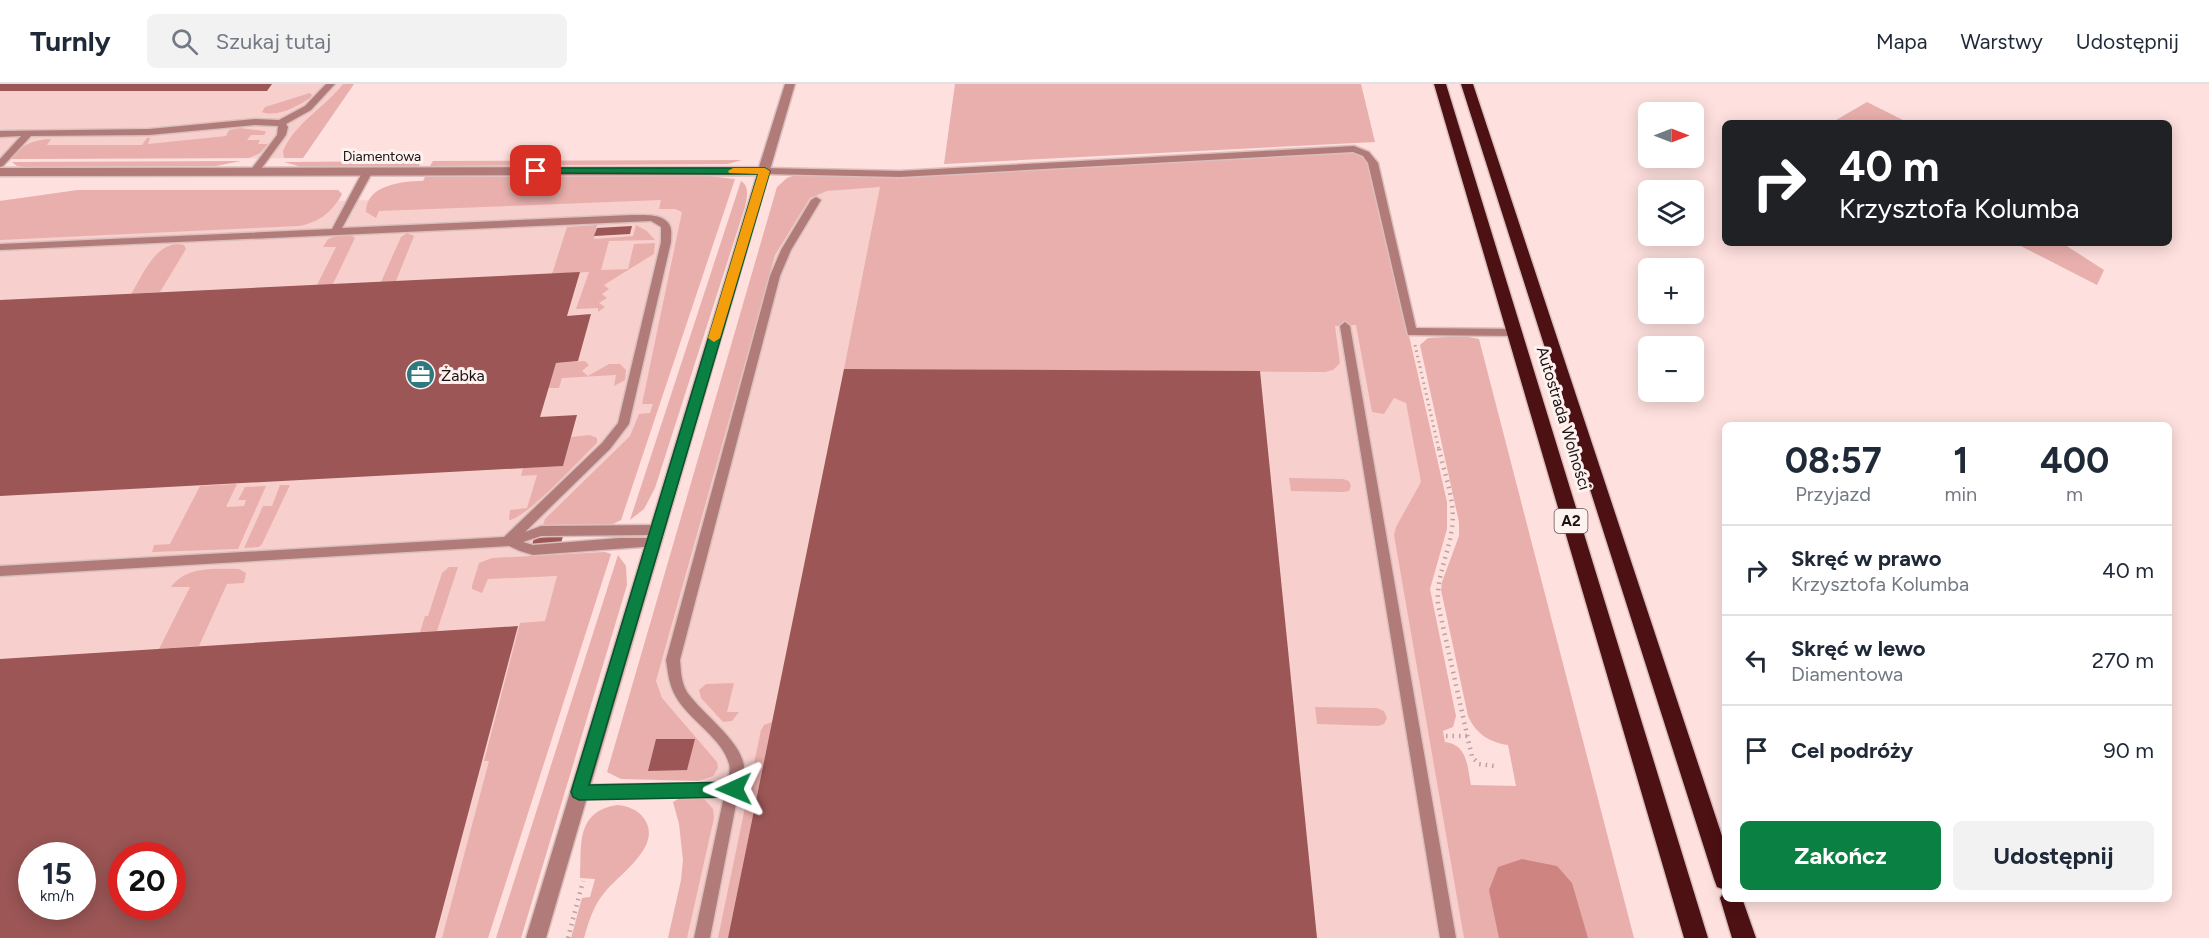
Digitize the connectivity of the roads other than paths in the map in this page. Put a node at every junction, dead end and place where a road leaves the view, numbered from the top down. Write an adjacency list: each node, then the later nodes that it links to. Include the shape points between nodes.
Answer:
1 (331, 84): 5 (lane, via 308,108)
2 (790, 84): 11 (street)
3 (1440, 84): 17 (highway, Autostrada Wolności / A2)
4 (1467, 84): 23 (highway, Autostrada Wolności / A2)
5 (281, 123): 7 (lane, via 149,132); 9 (lane, via 281,135)
6 (0, 134): 7 (lane)
7 (28, 134): 8 (lane)
8 (0, 164)
9 (255, 171): 10 (street, Diamentowa); 12 (street, Diamentowa)
10 (368, 171): 11 (street, Diamentowa); 14 (lane)
11 (765, 171): 17 (lane, via 900,174 1354,148 1373,163 1412,332); 18 (street)
12 (0, 172)
13 (816, 200): 21 (lane, via 786,250 776,276 673,660 678,692 735,758)
14 (336, 231): 15 (lane); 19 (lane, via 645,218 658,220 666,227 666,242 623,424 606,446)
15 (0, 247)
16 (1345, 326): 27 (lane)
17 (1515, 333): 28 (highway, Autostrada Wolności / A2)
18 (654, 536): 19 (lane, via 541,531); 19 (lane, via 533,550); 22 (street)
19 (509, 541): 20 (lane)
20 (0, 571)
21 (734, 789): 22 (lane); 26 (lane)
22 (579, 792): 25 (street)
23 (1722, 870)
24 (1732, 902): 29 (highway)
25 (536, 938)
26 (702, 938)
27 (1448, 938)
28 (1696, 938)
29 (1744, 938)

